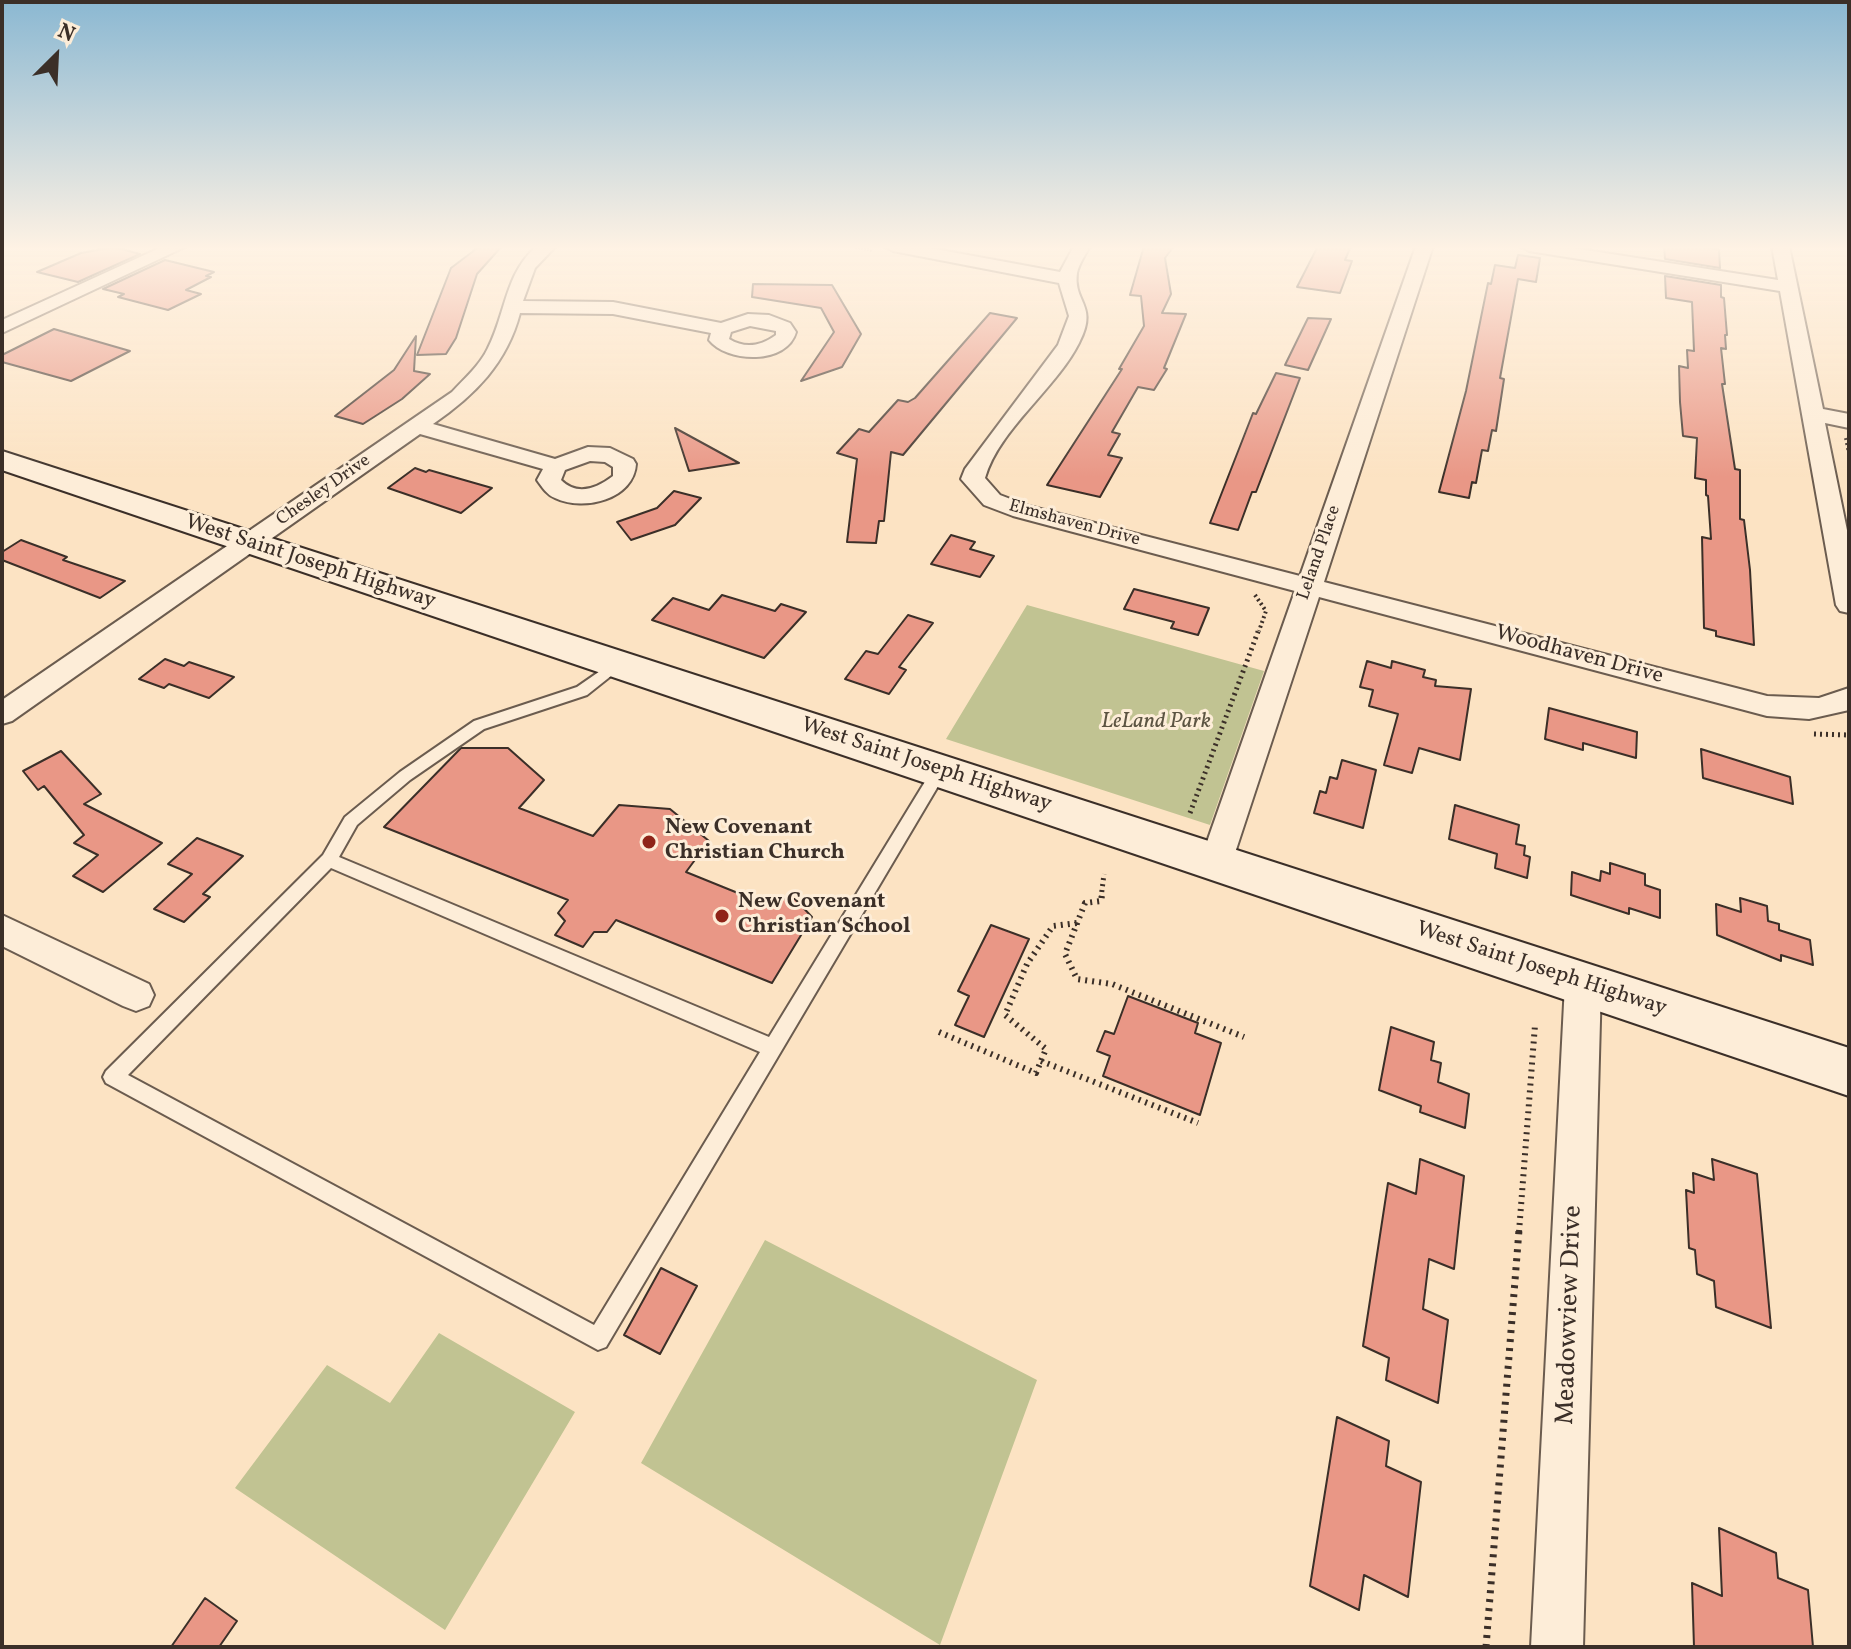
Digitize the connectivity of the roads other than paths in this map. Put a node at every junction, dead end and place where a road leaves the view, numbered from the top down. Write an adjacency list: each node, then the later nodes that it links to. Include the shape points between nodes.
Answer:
1 (507, 323): 9 (street, Chesley Drive, via 488,366 459,396)
2 (691, 323): 6 (street)
3 (1076, 323): 13 (street, Elmshaven Drive, via 1058,358 980,461 973,479 978,488 1021,511)
4 (1399, 323): 13 (street, Leland Place)
5 (1796, 323): 7 (street)
6 (722, 329)
7 (1814, 414): 8 (street); 14 (street)
8 (1849, 421)
9 (417, 426): 11 (street); 12 (street, Chesley Drive)
10 (2, 460): 12 (street, West Saint Joseph Highway)
11 (556, 466)
12 (250, 543): 15 (street, West Saint Joseph Highway); 17 (street, Chesley Drive)
13 (1306, 595): 16 (street, Woodhaven Drive, via 1767,706 1834,707); 20 (street, Leland Place)
14 (1849, 605)
15 (616, 665): 18 (street, West Saint Joseph Highway); 19 (lane, via 582,691 479,725 351,821)
16 (1849, 698)
17 (2, 714)
18 (939, 771): 20 (street, West Saint Joseph Highway); 24 (lane)
19 (329, 860): 24 (lane); 24 (lane, via 113,1077 598,1339)
20 (1216, 862): 22 (street, West Saint Joseph Highway)
21 (2, 930): 23 (street)
22 (1583, 984): 25 (street, West Saint Joseph Highway); 26 (street, Meadowview Drive)
23 (136, 995)
24 (773, 1048)
25 (1849, 1072)
26 (1557, 1647)

